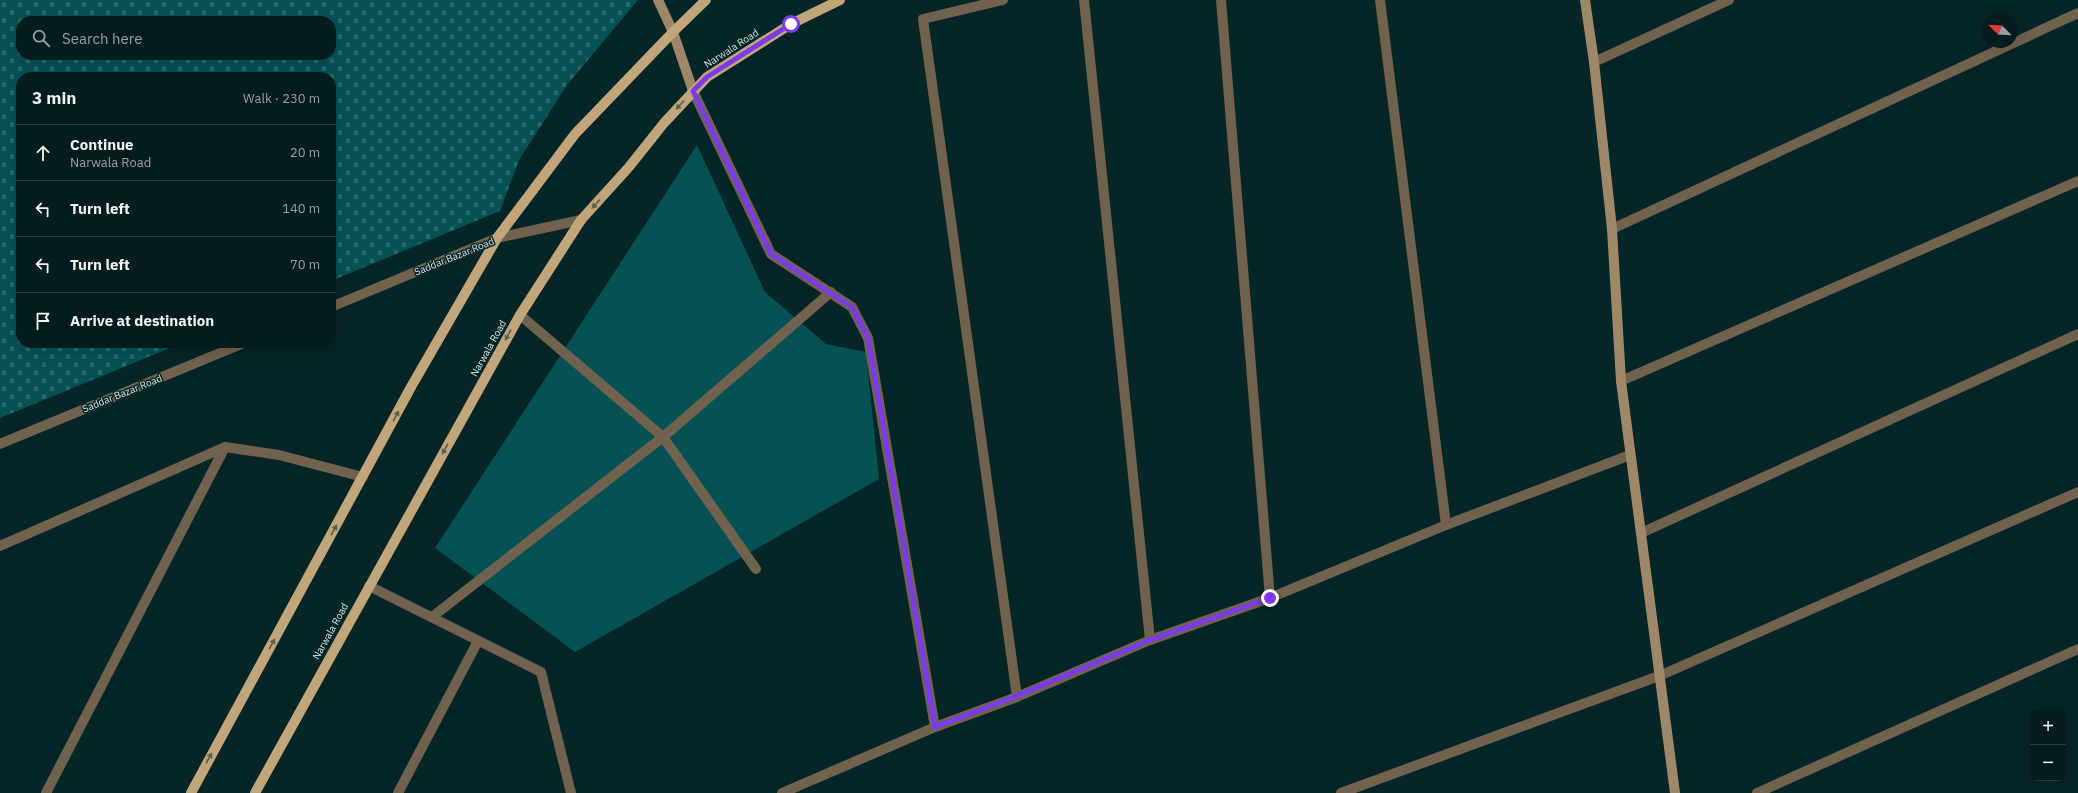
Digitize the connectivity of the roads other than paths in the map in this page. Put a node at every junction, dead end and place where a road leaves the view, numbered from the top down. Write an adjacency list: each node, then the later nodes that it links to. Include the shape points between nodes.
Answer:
1 (658, 0): 11 (street)
2 (706, 0): 11 (main road)
3 (840, 0): 13 (main road, Narwala Road, via 791,24 707,77)
4 (1003, 0): 41 (street, via 923,19)
5 (1084, 0): 38 (street)
6 (1221, 0): 35 (street)
7 (1380, 0): 30 (street)
8 (1585, 0): 12 (street)
9 (1729, 0): 12 (street)
10 (2078, 13): 16 (street)
11 (673, 32): 13 (street); 17 (main road, via 575,134)
12 (1594, 62): 16 (street)
13 (693, 91): 15 (main road, Narwala Road, one-way to 15); 18 (street, via 771,254)
14 (2078, 181): 23 (street)
15 (582, 220): 17 (street, Saddar Bazar Road); 20 (main road, Narwala Road)
16 (1612, 229): 23 (street)
17 (497, 238): 19 (street, Saddar Bazar Road); 28 (main road, one-way to 17, via 411,387)
18 (831, 292): 24 (street); 42 (street, via 852,307 868,338)
19 (336, 305)
20 (520, 315): 24 (street); 34 (main road, Narwala Road, one-way to 34)
21 (2078, 334): 31 (street)
22 (232, 348): 25 (street, Saddar Bazar Road)
23 (1621, 380): 27 (street)
24 (663, 437): 33 (street); 36 (street)
25 (0, 444)
26 (225, 447): 28 (street, via 279,455); 32 (street); 43 (street)
27 (1630, 455): 30 (street); 31 (street)
28 (363, 477): 44 (main road, one-way to 28)
29 (2078, 492): 40 (street)
30 (1446, 525): 35 (street)
31 (1641, 533): 40 (street)
32 (0, 546)
33 (756, 569)
34 (368, 586): 36 (street); 45 (main road, Narwala Road)
35 (1270, 598): 38 (street)
36 (432, 617): 37 (street)
37 (478, 640): 46 (street); 47 (street, via 541,672)
38 (1150, 640): 41 (street)
39 (2078, 649): 51 (street)
40 (1659, 676): 49 (street); 50 (street)
41 (1017, 696): 42 (street)
42 (935, 727): 48 (street)
43 (46, 793)
44 (191, 793)
45 (255, 793)
46 (398, 793)
47 (571, 793)
48 (782, 793)
49 (1341, 793)
50 (1675, 793)
51 (1757, 793)

